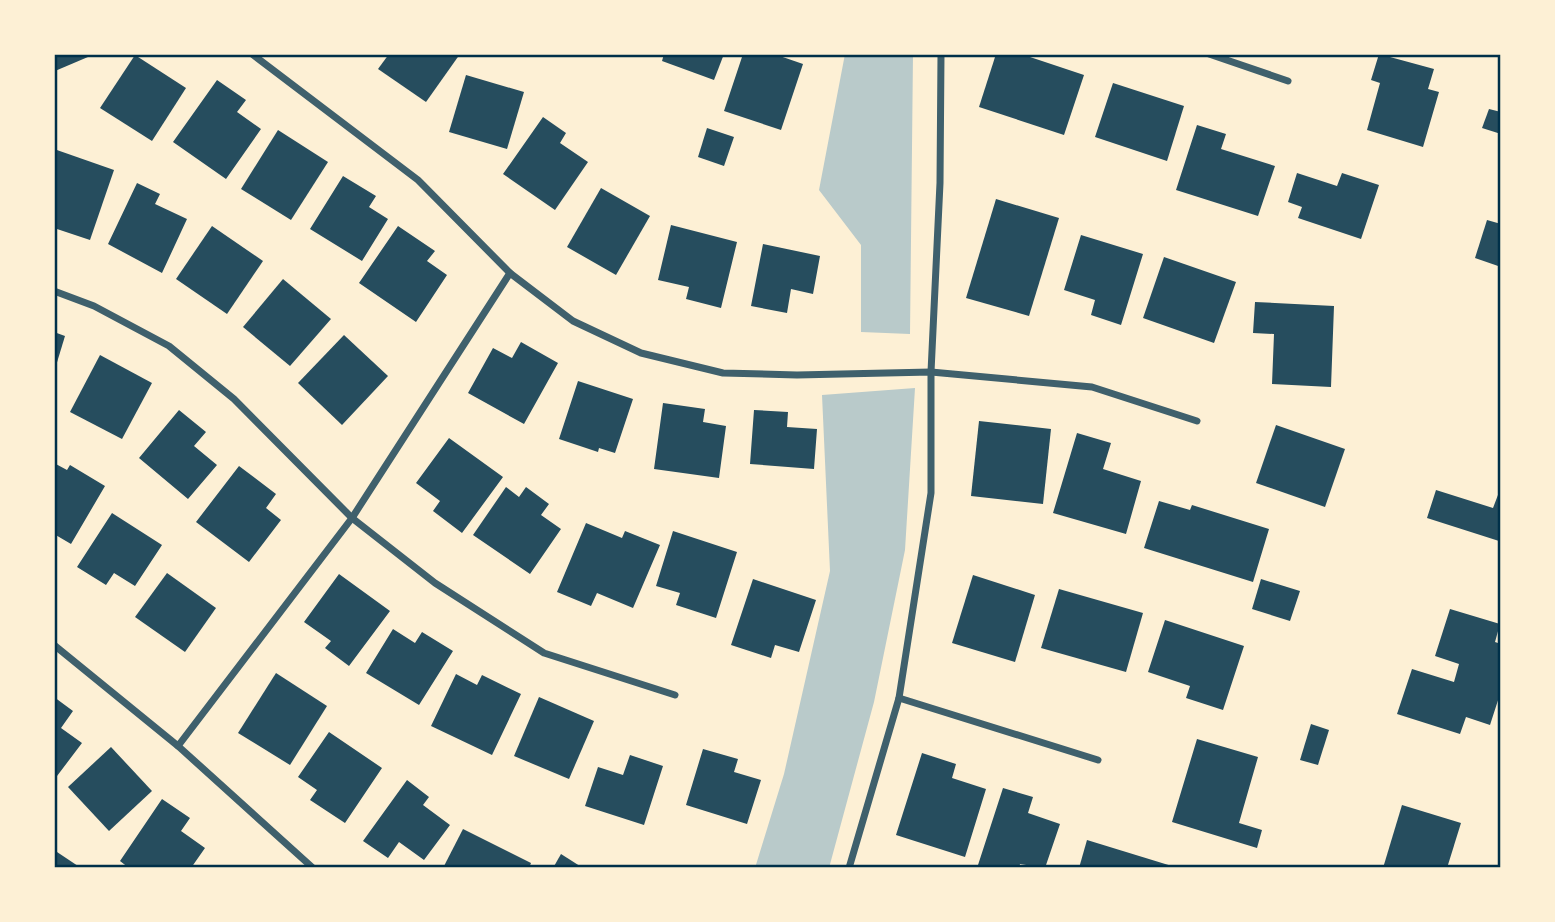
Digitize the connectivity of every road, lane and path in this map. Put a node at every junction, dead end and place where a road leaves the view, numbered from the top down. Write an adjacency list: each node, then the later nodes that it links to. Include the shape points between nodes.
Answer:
1 (252, 54): 5 (street, via 418,180)
2 (940, 54): 7 (street, via 940,183)
3 (1209, 54): 4 (street)
4 (1288, 81)
5 (510, 273): 7 (street, via 573,321 641,353 723,373); 9 (street)
6 (54, 292): 9 (street, via 94,306 169,346 234,399)
7 (931, 372): 8 (street, via 1092,387); 12 (street, via 931,493)
8 (1198, 421)
9 (352, 518): 11 (street, via 435,583 544,653); 13 (street)
10 (54, 645): 13 (street)
11 (675, 695)
12 (899, 698): 14 (street); 16 (street)
13 (178, 746): 15 (street)
14 (1098, 760)
15 (313, 868)
16 (849, 868)

